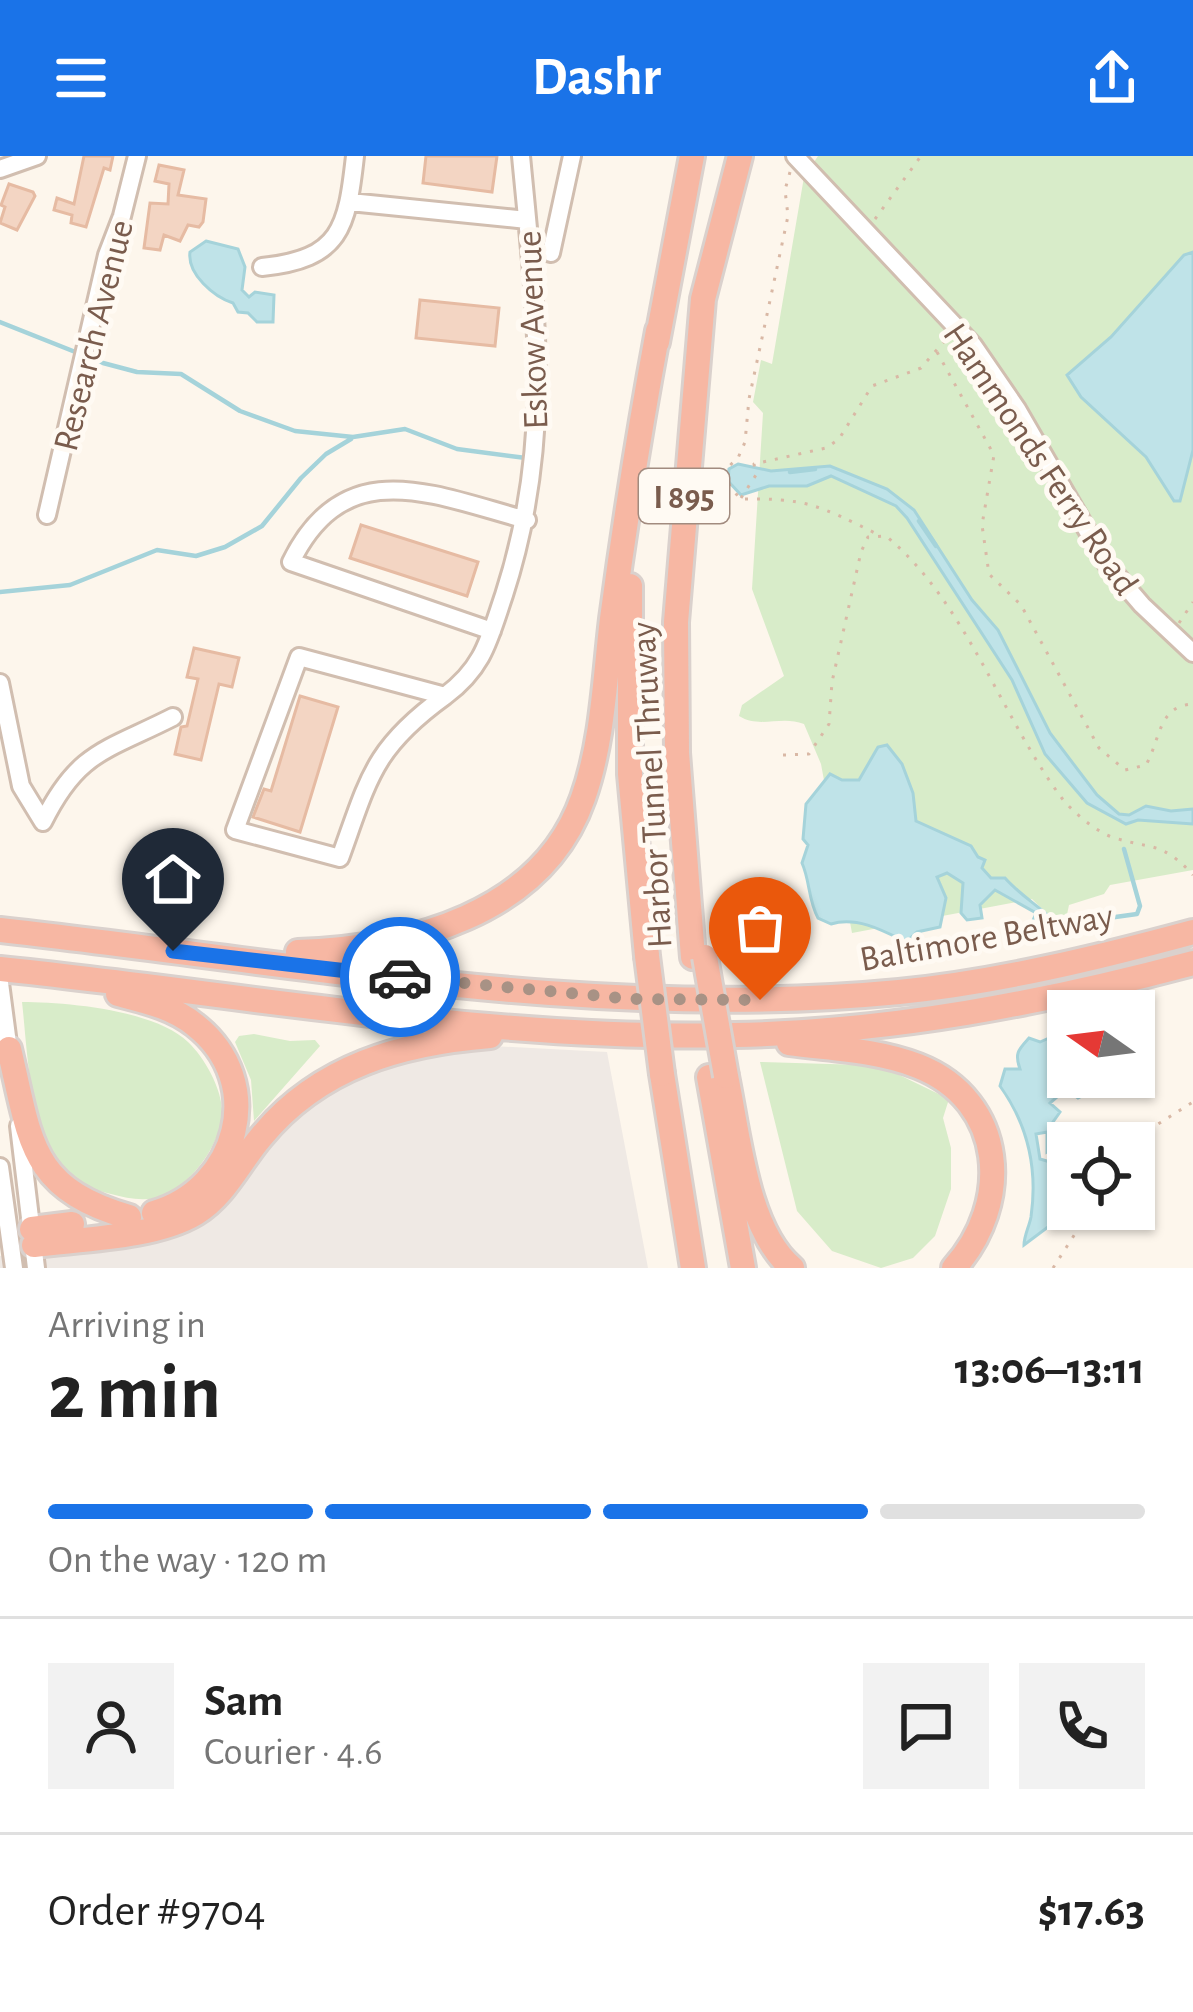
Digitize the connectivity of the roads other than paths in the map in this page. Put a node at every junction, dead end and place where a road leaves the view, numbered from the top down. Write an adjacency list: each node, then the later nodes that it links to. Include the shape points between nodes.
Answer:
1 (37, 156): 9 (street)
2 (137, 156): 15 (street, Research Avenue)
3 (355, 156): 10 (street)
4 (521, 156): 11 (street, Eskow Avenue)
5 (572, 156): 12 (street)
6 (692, 156): 14 (highway, Harbor Tunnel Thruway / I 895)
7 (740, 156): 32 (highway, Harbor Tunnel Thruway / I 895, via 704,299 676,622 684,842)
8 (797, 158): 18 (street, Hammonds Ferry Road, via 958,328 1007,393 1094,546)
9 (0, 169)
10 (350, 202): 11 (street); 13 (street, via 343,226 320,253)
11 (527, 220): 16 (street, Eskow Avenue, via 539,383)
12 (550, 253)
13 (262, 267)
14 (658, 331): 24 (highway, via 592,766 560,844 522,885 419,936 348,950); 37 (highway, Harbor Tunnel Thruway / I 895, bridge, via 630,564 630,774 662,1075)
15 (47, 514)
16 (526, 520): 17 (street, Eskow Avenue); 17 (street, via 419,491 376,490 322,515 291,562)
17 (492, 631): 20 (street, Eskow Avenue, via 478,666)
18 (1193, 652)
19 (0, 683): 21 (street, via 21,786 43,822 86,759)
20 (446, 696): 20 (street, Eskow Avenue, via 299,657 235,830 340,858 381,754)
21 (172, 717)
22 (0, 930): 24 (highway, Baltimore Beltway)
23 (1193, 932): 24 (highway, Baltimore Beltway, via 992,979 760,1000 632,999)
24 (214, 956)
25 (1193, 963): 30 (highway, Baltimore Beltway, via 912,1023)
26 (0, 969): 27 (highway, Baltimore Beltway)
27 (29, 972): 29 (highway, Baltimore Beltway); 34 (highway, via 171,1010 207,1035 232,1074 237,1123 223,1163 182,1202)
28 (0, 983): 31 (street)
29 (561, 1029): 30 (highway, Baltimore Beltway); 35 (highway, via 414,1044 374,1057 276,1120 219,1195 194,1214 153,1229)
30 (733, 1036): 40 (highway, via 885,1056 932,1072 964,1098 990,1148 992,1192 981,1232)
31 (9, 1049): 34 (highway, via 30,1137 52,1177 85,1203); 35 (street)
32 (718, 1077): 38 (highway, Harbor Tunnel Thruway / I 895); 39 (highway, via 752,1199)
33 (0, 1167): 35 (street)
34 (129, 1216): 35 (highway)
35 (22, 1242): 36 (street)
36 (14, 1268)
37 (693, 1268)
38 (743, 1268)
39 (792, 1268)
40 (954, 1268)

